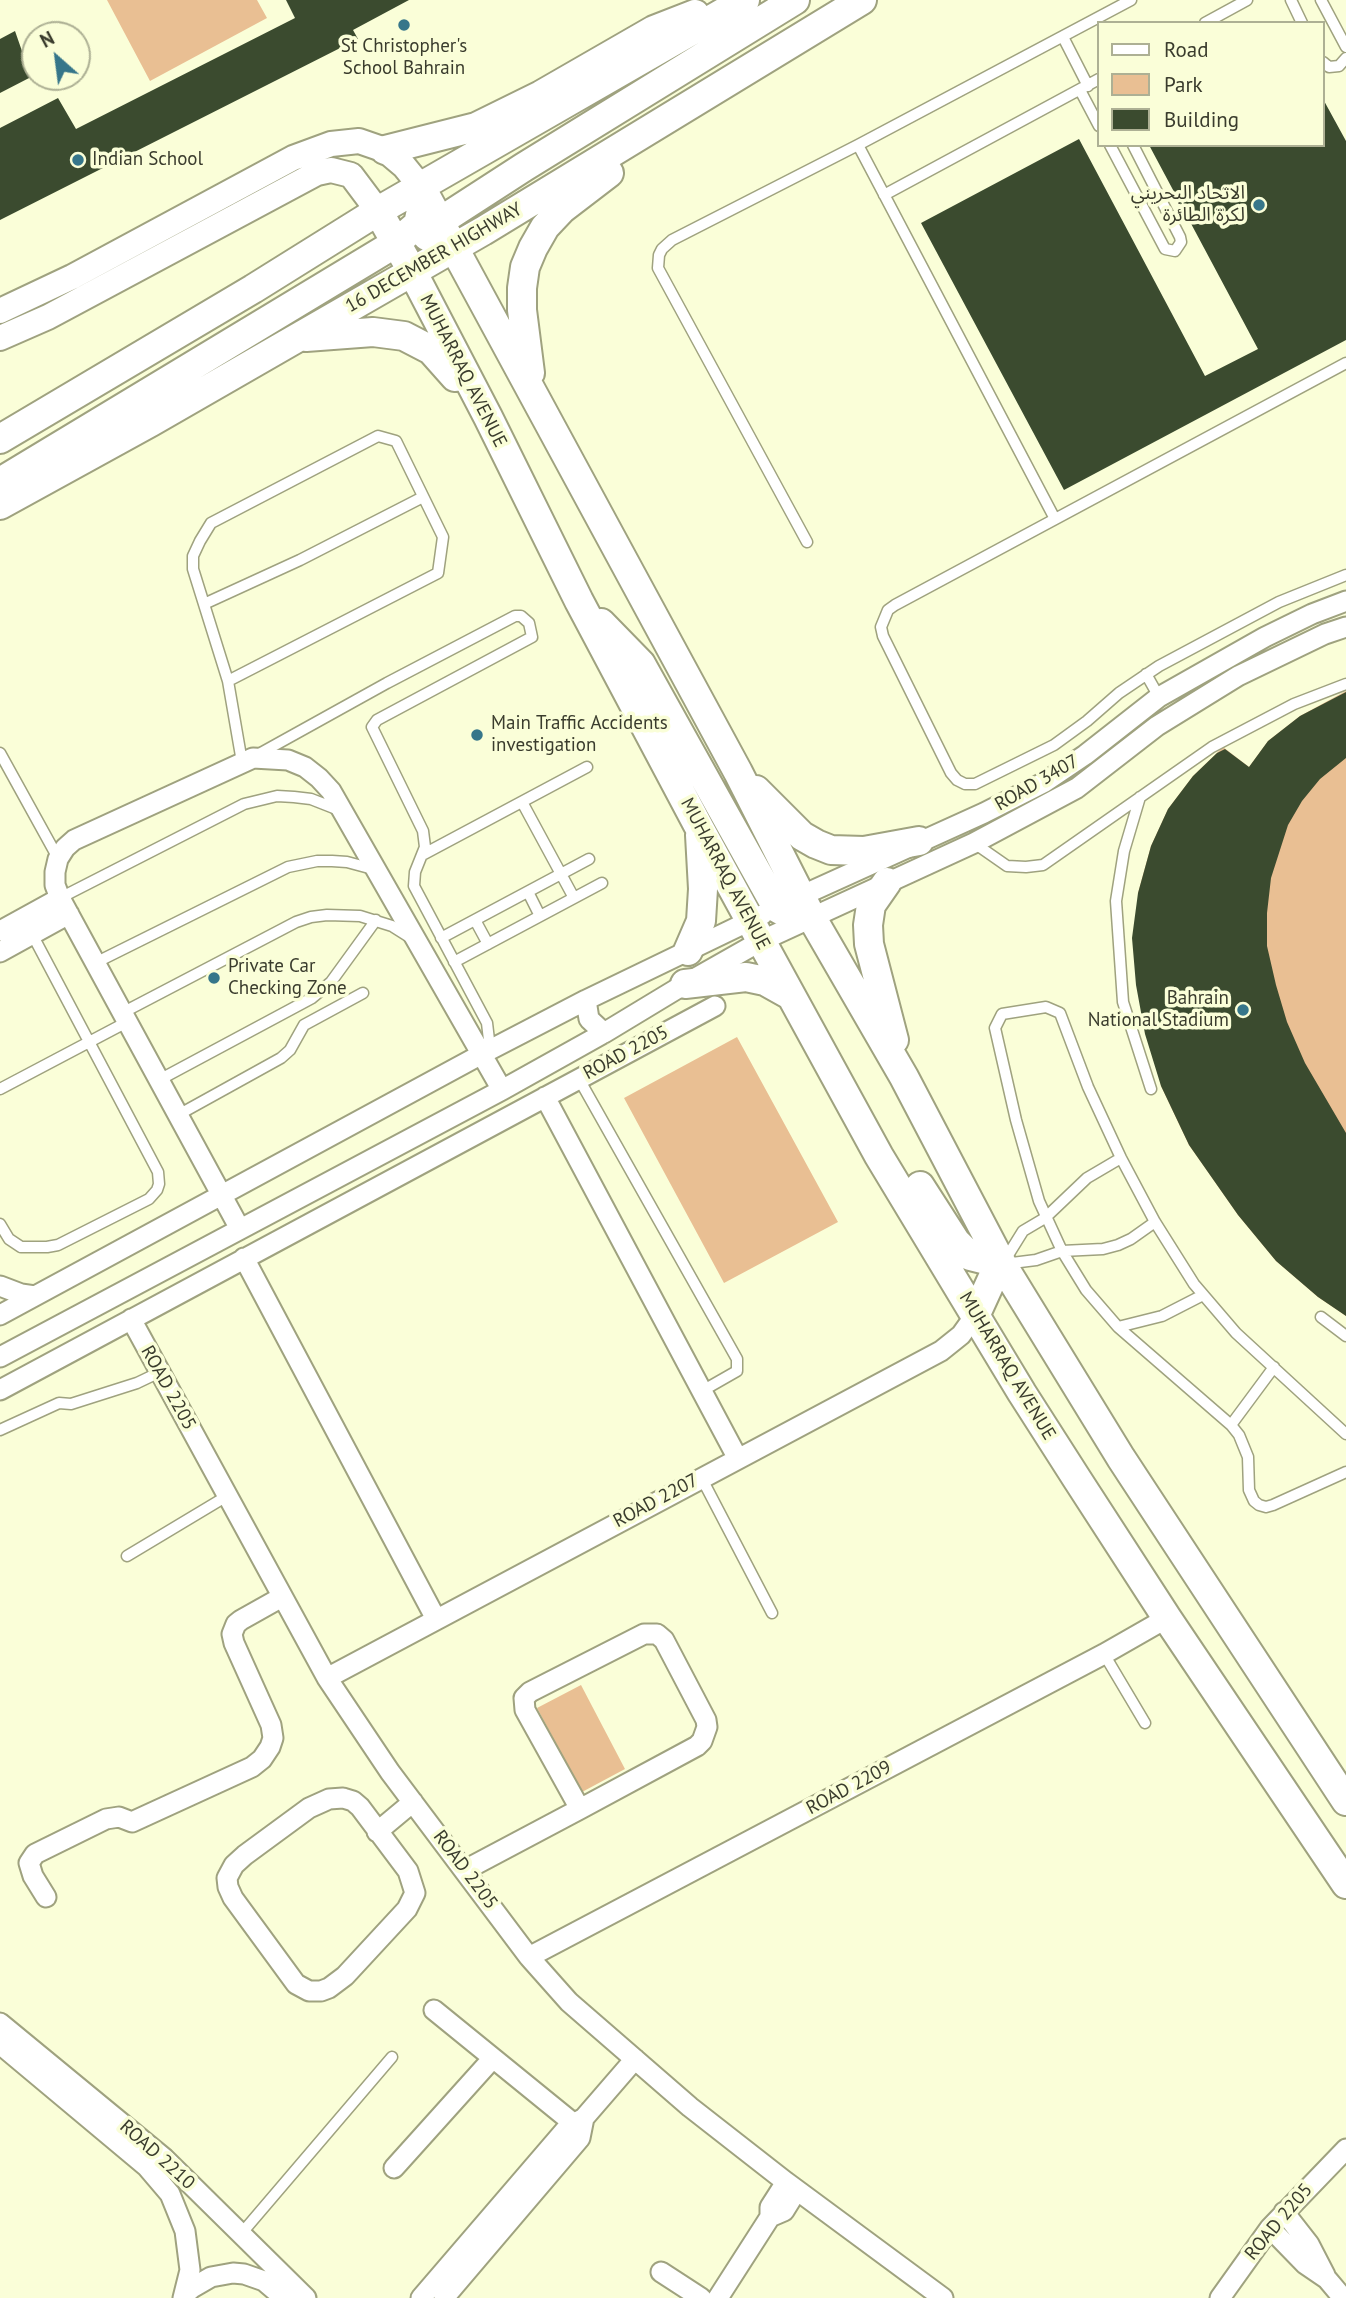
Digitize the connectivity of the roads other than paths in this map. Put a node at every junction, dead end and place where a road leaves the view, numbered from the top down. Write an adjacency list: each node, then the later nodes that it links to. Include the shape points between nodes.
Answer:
1 (795, 0): 25 (main road)
2 (862, 0): 15 (main road, 16 DECEMBER HIGHWAY)
3 (1131, 0): 10 (lane)
4 (1247, 0): 8 (lane)
5 (1291, 0): 9 (lane)
6 (1321, 0): 11 (lane)
7 (737, 5): 21 (main road, via 690,15 654,30 476,127); 22 (main road)
8 (1209, 21)
9 (1301, 21)
10 (1063, 37): 16 (lane); 18 (lane)
11 (1346, 47)
12 (1346, 58): 13 (lane, via 1339,66)
13 (1325, 64)
14 (1098, 80): 16 (lane)
15 (725, 85): 27 (main road, 16 DECEMBER HIGHWAY); 33 (main road, via 562,209 545,227 533,248 522,288)
16 (1084, 88): 17 (lane); 23 (lane)
17 (1098, 123)
18 (858, 145): 23 (lane); 40 (lane, via 667,244 659,255 658,268)
19 (1111, 147): 20 (lane, via 1162,245 1175,251 1180,237)
20 (1134, 147)
21 (385, 150): 22 (street); 29 (street, via 359,141 312,150)
22 (421, 187): 24 (main road); 25 (main road); 26 (main road, via 418,224)
23 (884, 195): 39 (lane)
24 (378, 211): 26 (main road, MUHARRAQ AVENUE); 31 (street, MUHARRAQ AVENUE, via 351,175 331,170 317,173 48,317); 35 (main road)
25 (439, 222): 27 (main road); 28 (main road, via 428,233)
26 (396, 243): 28 (main road, MUHARRAQ AVENUE); 36 (main road)
27 (452, 248): 28 (main road, 16 DECEMBER HIGHWAY); 33 (main road)
28 (411, 271): 30 (main road, 16 DECEMBER HIGHWAY); 34 (main road, MUHARRAQ AVENUE)
29 (0, 311)
30 (300, 337): 34 (main road, via 373,332 404,335 431,350); 38 (main road, 16 DECEMBER HIGHWAY)
31 (0, 338)
32 (1346, 363): 39 (lane)
33 (532, 390): 54 (main road)
34 (488, 417): 42 (main road, MUHARRAQ AVENUE)
35 (0, 439)
36 (0, 482)
37 (423, 497): 44 (lane); 44 (lane, via 396,441 378,436 211,523 193,556); 47 (lane, via 443,537 438,573)
38 (0, 505)
39 (1055, 519): 46 (lane, via 895,605 883,618 883,636 951,773 965,784 975,784 1032,757 1070,734)
40 (807, 542)
41 (1346, 575): 46 (lane, via 1279,602)
42 (579, 601): 58 (main road, MUHARRAQ AVENUE); 71 (main road, via 641,664)
43 (1346, 601): 49 (street, ROAD 3407, via 1265,637)
44 (204, 604): 47 (lane)
45 (1346, 628): 50 (street, ROAD 3407, via 1238,676)
46 (1146, 674): 49 (lane)
47 (228, 681): 52 (lane)
48 (1346, 684): 55 (lane, via 1245,728)
49 (1159, 697): 50 (street); 59 (street, ROAD 3407, via 1045,782)
50 (1171, 717): 60 (street, ROAD 3407, via 1077,788)
51 (0, 753): 62 (lane)
52 (247, 760): 57 (street, via 288,760 305,767 331,791); 61 (lane, via 515,616 526,619 532,637 373,723 373,732 423,831); 62 (street, via 74,840)
53 (587, 767): 56 (lane)
54 (738, 772): 59 (main road, via 802,836 823,847 848,852); 71 (main road)
55 (1140, 797): 60 (lane, via 1043,865 1007,866); 98 (lane, via 1116,901 1123,1002)
56 (522, 802): 61 (lane); 65 (lane)
57 (343, 812): 64 (street); 70 (lane, via 294,797 244,804)
58 (700, 829): 76 (main road, MUHARRAQ AVENUE); 82 (main road, via 701,921)
59 (919, 841): 71 (street, ROAD 3407)
60 (974, 843): 66 (street, ROAD 3407)
61 (424, 854): 78 (lane, via 414,886)
62 (58, 859): 70 (street, via 55,885)
63 (589, 859): 65 (lane)
64 (377, 871): 80 (street); 84 (lane, via 332,861 288,867)
65 (561, 874): 68 (lane); 69 (lane)
66 (887, 882): 71 (street, ROAD 3407); 94 (main road, via 871,905 869,944)
67 (602, 883): 69 (lane)
68 (528, 892): 72 (lane); 74 (lane)
69 (574, 898): 72 (lane)
70 (64, 906): 75 (street); 77 (street); 84 (street)
71 (796, 907): 76 (street, ROAD 3407); 76 (street, ROAD 3407); 94 (main road)
72 (540, 916): 79 (lane)
73 (376, 920): 80 (lane); 90 (lane, via 327,915 296,922); 96 (lane, via 331,982 312,998)
74 (475, 920): 78 (lane); 79 (lane)
75 (0, 931)
76 (755, 931): 82 (street); 85 (street); 87 (main road, MUHARRAQ AVENUE)
77 (32, 934): 81 (street); 92 (lane)
78 (441, 938): 83 (lane)
79 (488, 944): 83 (lane)
80 (419, 945): 93 (street)
81 (0, 951)
82 (688, 951): 88 (street)
83 (454, 962): 93 (lane, via 487,1023 489,1040)
84 (95, 963): 90 (street)
85 (685, 984): 87 (main road, via 746,977); 91 (street)
86 (363, 993): 101 (lane, via 304,1025 281,1058)
87 (790, 995): 102 (main road, MUHARRAQ AVENUE)
88 (586, 1000): 91 (street, via 589,1019); 93 (street)
89 (715, 1006): 95 (street, ROAD 2205)
90 (125, 1017): 92 (lane); 96 (street)
91 (604, 1033): 99 (street)
92 (89, 1042): 97 (lane); 107 (lane, via 158,1172 158,1190 149,1199 58,1245 22,1247 9,1239)
93 (482, 1054): 99 (street); 104 (street)
94 (904, 1077): 111 (main road)
95 (579, 1079): 100 (street, ROAD 2205); 125 (lane, via 737,1359 737,1371)
96 (159, 1080): 101 (street)
97 (0, 1089)
98 (1150, 1089)
99 (502, 1090): 108 (street)
100 (545, 1097): 110 (street, ROAD 2205); 125 (street)
101 (178, 1115): 104 (street)
102 (879, 1156): 111 (main road, via 908,1171 970,1256); 115 (main road, MUHARRAQ AVENUE)
103 (1121, 1158): 105 (lane, via 1087,1178); 105 (lane, via 1060,1013 1046,1007 1002,1014 995,1028); 106 (lane)
104 (222, 1196): 108 (street); 114 (street)
105 (1045, 1217): 109 (lane); 111 (lane, via 1023,1231)
106 (1155, 1222): 109 (lane, via 1118,1245); 113 (lane)
107 (0, 1224)
108 (240, 1229): 121 (street)
109 (1062, 1251): 111 (lane); 119 (lane, via 1086,1290)
110 (244, 1258): 118 (street, ROAD 2205); 137 (street)
111 (1003, 1264): 115 (main road); 141 (main road, via 1121,1458)
112 (0, 1286): 114 (street)
113 (1203, 1294): 119 (lane, via 1161,1316); 122 (lane)
114 (36, 1296): 116 (street)
115 (976, 1314): 129 (street, ROAD 2207, via 961,1335 941,1351); 136 (main road, MUHARRAQ AVENUE)
116 (0, 1315)
117 (1321, 1317): 120 (lane)
118 (131, 1319): 123 (street, ROAD 2205); 124 (street, ROAD 2205)
119 (1118, 1327): 126 (lane)
120 (1346, 1336)
121 (0, 1357)
122 (1273, 1367): 126 (lane); 128 (lane)
123 (160, 1372): 127 (lane, via 71,1404 59,1403); 132 (street, ROAD 2205)
124 (0, 1390)
125 (702, 1391): 129 (street)
126 (1231, 1425): 130 (lane, via 1245,1445 1249,1490 1259,1505 1266,1507)
127 (0, 1430)
128 (1346, 1434)
129 (737, 1457): 131 (street, ROAD 2207)
130 (1346, 1472)
131 (701, 1477): 135 (lane); 137 (street, ROAD 2207)
132 (227, 1496): 133 (lane); 134 (street, ROAD 2205)
133 (127, 1556)
134 (282, 1597): 139 (street, ROAD 2205); 147 (street, via 236,1624 232,1634 271,1725 272,1738 262,1759 132,1822 106,1819 35,1854 30,1863 33,1875)
135 (772, 1613)
136 (1167, 1618): 138 (street, ROAD 2209); 146 (main road, MUHARRAQ AVENUE)
137 (436, 1619): 139 (street, ROAD 2207)
138 (1104, 1654): 140 (lane); 148 (street, ROAD 2209)
139 (327, 1678): 142 (street, ROAD 2205)
140 (1145, 1723)
141 (1346, 1801)
142 (413, 1802): 144 (street); 145 (street, ROAD 2205)
143 (580, 1809): 143 (street, via 697,1746 706,1734 706,1720 657,1634 644,1634 524,1698 525,1710); 145 (street)
144 (377, 1832): 144 (street, via 353,1801 329,1799 244,1855 227,1878 233,1898 296,1984 309,1991 336,1983 411,1903 415,1893 408,1871)
145 (465, 1870): 148 (street, ROAD 2205)
146 (1346, 1884)
147 (46, 1897)
148 (529, 1957): 154 (street, ROAD 2205, via 569,2002)
149 (435, 2010): 153 (street)
150 (0, 2023): 161 (street, ROAD 2210, via 164,2158)
151 (0, 2044): 165 (street, ROAD 2210, via 147,2167 170,2194 185,2231 190,2270)
152 (392, 2057): 161 (lane)
153 (493, 2058): 155 (street); 157 (street)
154 (635, 2059): 155 (street); 158 (street, ROAD 2205)
155 (578, 2120): 164 (street, via 580,2138 529,2185)
156 (1345, 2151): 159 (street, ROAD 2205)
157 (394, 2168)
158 (792, 2186): 170 (street, via 784,2211 770,2217); 171 (street, ROAD 2205)
159 (1284, 2212): 160 (street, ROAD 2205); 163 (street, via 1309,2244)
160 (1270, 2228): 163 (street); 172 (street, ROAD 2205)
161 (242, 2234): 167 (street, ROAD 2210)
162 (662, 2272): 169 (street)
163 (1327, 2280): 173 (street)
164 (442, 2291): 168 (street)
165 (184, 2297): 166 (street, ROAD 2210, via 211,2277 233,2273 264,2281)
166 (284, 2298)
167 (306, 2298)
168 (421, 2298)
169 (701, 2298)
170 (718, 2298)
171 (943, 2298)
172 (1220, 2298)
173 (1343, 2298)

